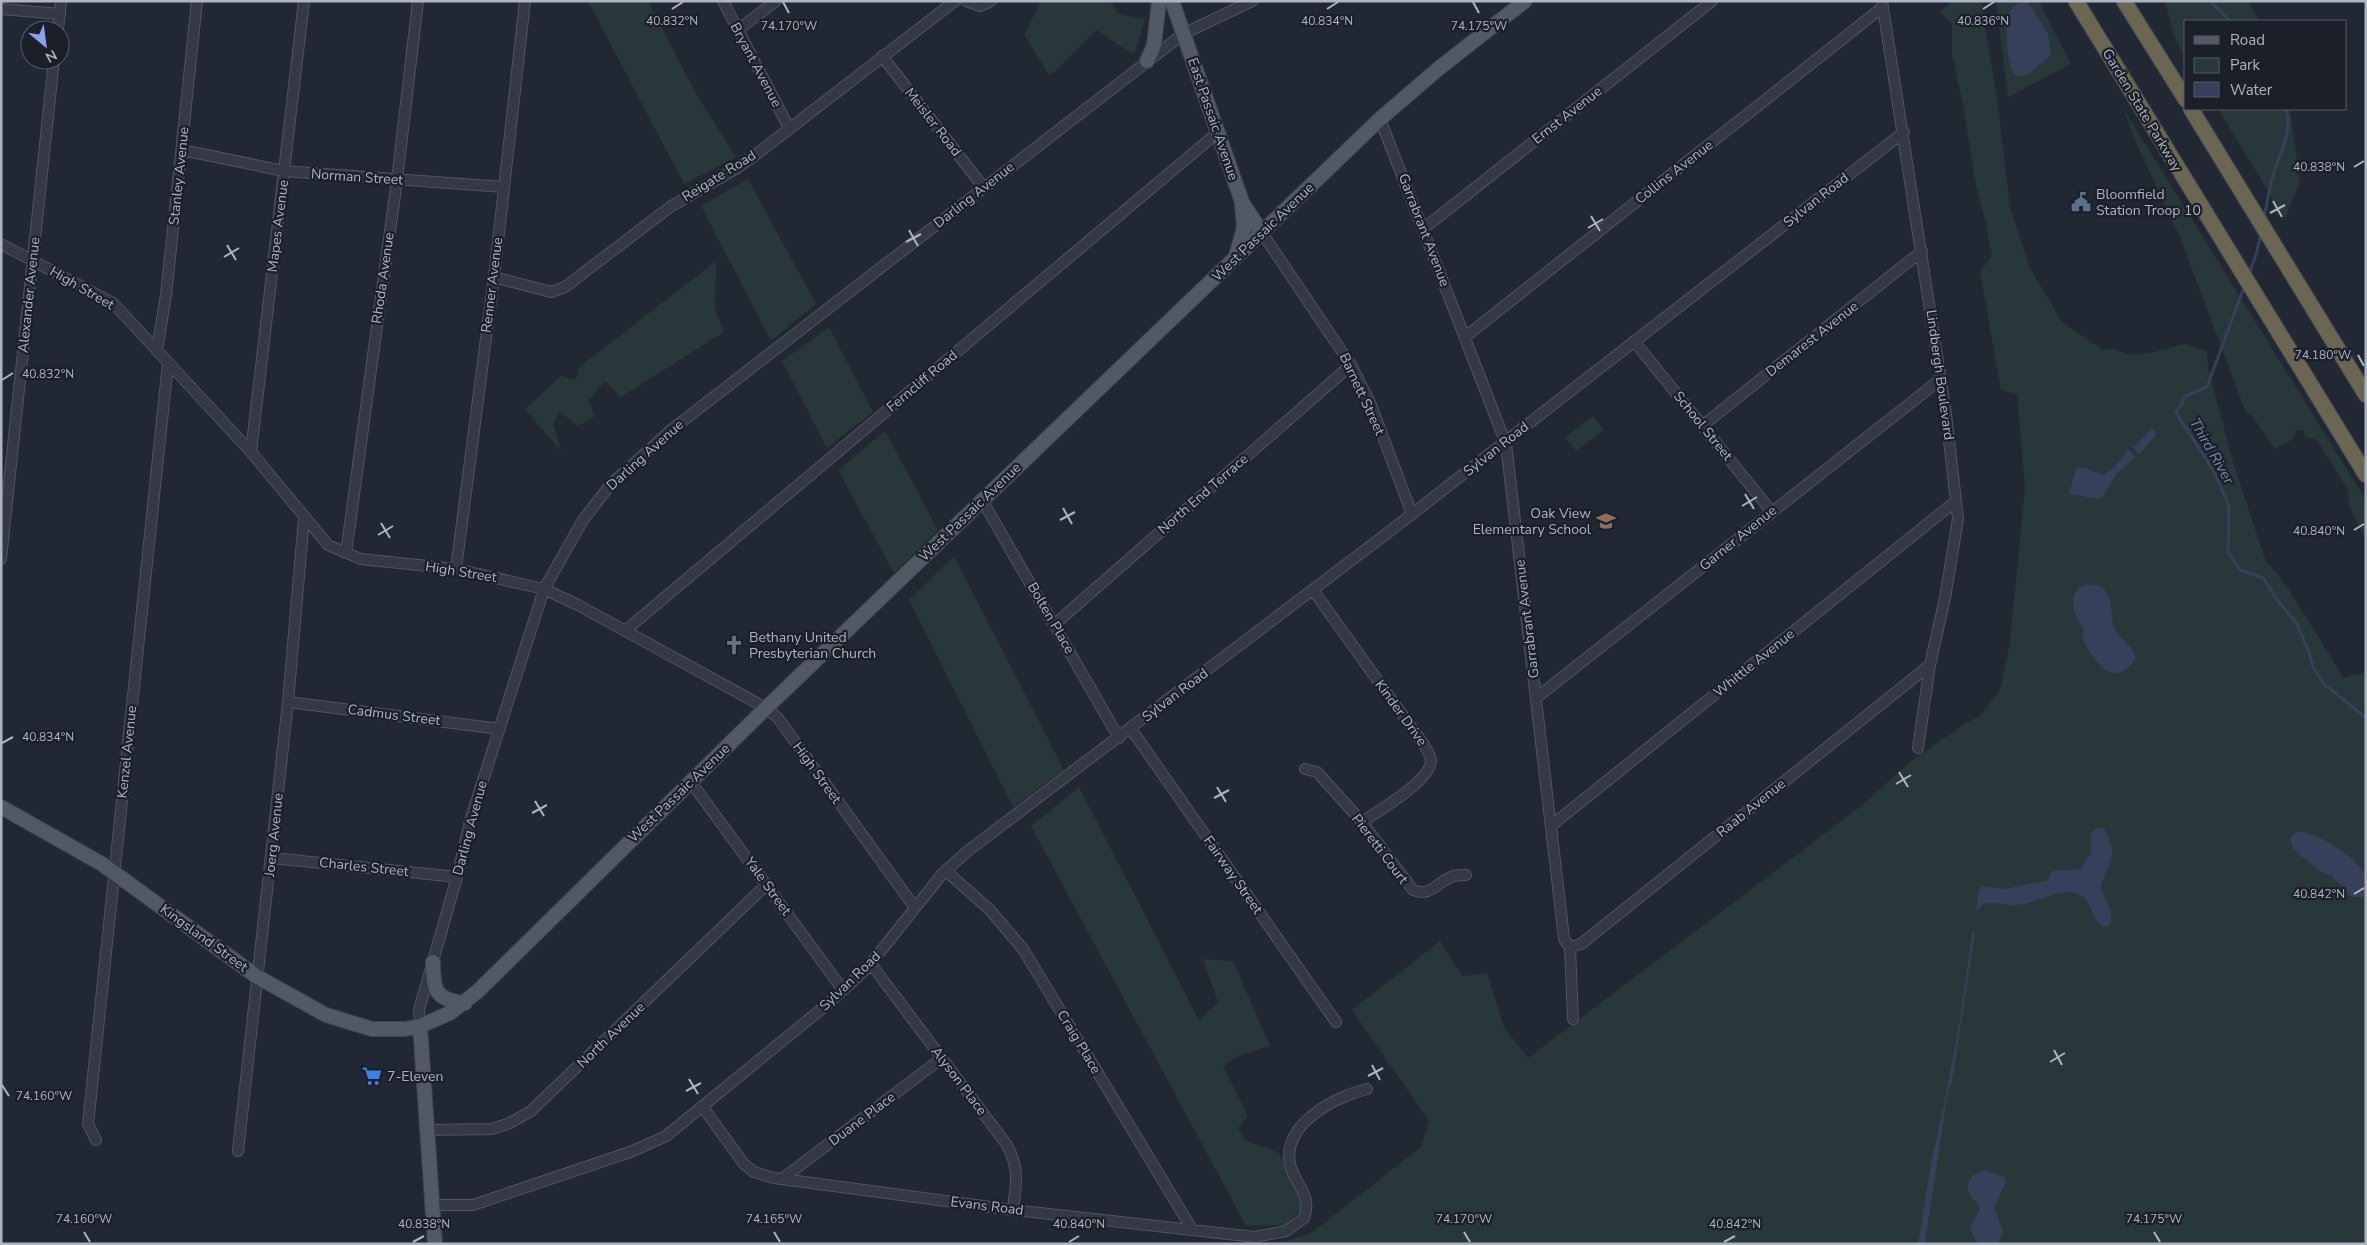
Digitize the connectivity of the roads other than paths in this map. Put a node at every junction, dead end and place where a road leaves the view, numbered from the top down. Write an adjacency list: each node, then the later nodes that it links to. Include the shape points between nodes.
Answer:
1 (61, 1): 20 (street)
2 (197, 1): 33 (street, Stanley Avenue)
3 (304, 1): 34 (street, Mapes Avenue)
4 (418, 1): 35 (street, Rhoda Avenue)
5 (525, 1): 36 (street, Renner Avenue)
6 (723, 1): 22 (street, Bryant Avenue)
7 (776, 1): 22 (street)
8 (955, 1): 24 (street, Reigate Road)
9 (966, 1): 10 (street, via 980,6)
10 (991, 1)
11 (1159, 1): 25 (main road, via 1154,45)
12 (1172, 1): 23 (main road, East Passaic Avenue)
13 (1252, 1): 23 (street, Darling Avenue)
14 (1712, 1): 39 (street, Ernst Avenue)
15 (2076, 1): 56 (highway, Garden State Parkway)
16 (2124, 1): 27 (highway)
17 (1517, 3): 29 (main road, West Passaic Avenue)
18 (1882, 4): 32 (street, Lindbergh Boulevard); 46 (street, Collins Avenue)
19 (1, 9): 20 (street)
20 (60, 14): 21 (street)
21 (59, 20)
22 (738, 30): 30 (street, Bryant Avenue)
23 (1183, 34): 25 (street, Darling Avenue); 31 (main road, East Passaic Avenue)
24 (882, 56): 30 (street, Reigate Road); 37 (street, Meisler Road)
25 (1148, 61): 37 (street, Darling Avenue)
26 (53, 70): 44 (street, Alexander Avenue)
27 (2184, 97)
28 (2192, 110): 52 (highway)
29 (1380, 118): 39 (street, Garrabrant Avenue); 40 (main road, West Passaic Avenue)
30 (789, 128): 45 (street, Reigate Road, via 737,168 670,207 565,287 551,292)
31 (1217, 132): 38 (main road, East Passaic Avenue); 68 (street, Ferncliff Road)
32 (1904, 132): 42 (street, Lindbergh Boulevard); 47 (street, Sylvan Road)
33 (182, 150): 34 (street, Norman Street); 48 (street, Stanley Avenue)
34 (284, 171): 35 (street, Norman Street); 55 (street, Mapes Avenue)
35 (397, 180): 36 (street, Norman Street); 62 (street, Rhoda Avenue)
36 (504, 187): 45 (street, Renner Avenue)
37 (984, 188): 65 (street, Darling Avenue, via 671,430 618,478 584,520)
38 (1242, 202): 40 (main road, East Passaic Avenue); 43 (main road, via 1244,228)
39 (1423, 229): 46 (street, Garrabrant Avenue)
40 (1262, 233): 43 (main road, West Passaic Avenue); 50 (street, Barnett Street)
41 (1, 244): 44 (street, High Street)
42 (1922, 251): 51 (street, Lindbergh Boulevard); 53 (street, Demarest Avenue)
43 (1235, 258): 57 (main road, West Passaic Avenue)
44 (32, 260): 48 (street, High Street, via 113,303); 63 (street, Alexander Avenue)
45 (494, 277): 64 (street, Renner Avenue)
46 (1465, 337): 54 (street, Garrabrant Avenue)
47 (1634, 341): 53 (street, School Street); 54 (street, Sylvan Road)
48 (157, 350): 49 (street, High Street)
49 (168, 363): 55 (street, High Street); 84 (street, Kenzel Avenue)
50 (1351, 365): 60 (street, Barnett Street, via 1371,406); 67 (street, North End Terrace)
51 (1941, 379): 58 (street, Lindbergh Boulevard); 59 (street, Garner Avenue)
52 (2366, 395)
53 (1702, 426): 59 (street, School Street)
54 (1505, 442): 60 (street, Sylvan Road); 70 (street, Garrabrant Avenue)
55 (251, 452): 61 (street, High Street)
56 (2366, 475)
57 (982, 500): 67 (street, Bolten Place); 72 (main road, West Passaic Avenue)
58 (1956, 501): 69 (street, Lindbergh Boulevard, via 1958,519); 81 (street, Whittle Avenue)
59 (1771, 511): 70 (street, Garner Avenue)
60 (1412, 514): 66 (street, Sylvan Road)
61 (304, 518): 62 (street, High Street, via 328,545); 71 (street, Joerg Avenue)
62 (346, 554): 64 (street, High Street, via 362,559)
63 (1, 559)
64 (456, 569): 65 (street, High Street)
65 (544, 589): 68 (street, High Street); 73 (street, Darling Avenue)
66 (1313, 590): 74 (street, Sylvan Road); 80 (street, Kinder Drive, via 1424,745 1431,762 1421,780)
67 (1055, 624): 75 (street, Bolten Place)
68 (626, 630): 72 (street, High Street)
69 (1930, 665): 76 (street, Lindbergh Boulevard); 89 (street, Raab Avenue, via 1581,944)
70 (1536, 698): 81 (street, Garrabrant Avenue)
71 (288, 702): 73 (street, Cadmus Street); 82 (street, Joerg Avenue)
72 (766, 708): 78 (main road, West Passaic Avenue); 88 (street, High Street, via 778,718)
73 (500, 729): 86 (street, Darling Avenue, via 470,821)
74 (1131, 729): 75 (street, Sylvan Road); 96 (street, Fairway Street)
75 (1119, 738): 83 (street, Sylvan Road, via 969,850)
76 (1918, 748)
77 (1305, 769): 80 (street, Pieretti Court, via 1317,772)
78 (691, 782): 87 (street, Yale Street); 94 (main road, West Passaic Avenue)
79 (1, 808): 84 (main road, Kingsland Street)
80 (1362, 822): 85 (street, Pieretti Court, via 1413,890 1424,893 1452,876)
81 (1552, 825): 89 (street, Garrabrant Avenue, via 1565,940)
82 (272, 858): 86 (street, Charles Street); 92 (street, Joerg Avenue)
83 (946, 871): 88 (street, Sylvan Road); 107 (street, Craig Place, via 990,910 1023,949)
84 (114, 872): 92 (main road, Kingsland Street); 102 (street, Kenzel Avenue, via 88,1124)
85 (1466, 875)
86 (457, 877): 90 (street, Darling Avenue)
87 (767, 884): 93 (street, Yale Street); 101 (street, North Avenue, via 531,1111 492,1129)
88 (915, 908): 91 (street, Sylvan Road)
89 (1570, 947): 95 (street, Garrabrant Avenue)
90 (433, 962): 94 (main road, via 434,986 438,994 449,1001); 97 (street, Darling Avenue, via 419,1010)
91 (871, 964): 93 (street, Sylvan Road); 98 (street, Alyson Place)
92 (256, 976): 97 (main road, Kingsland Street, via 326,1015 360,1026 372,1029); 103 (street, Joerg Avenue)
93 (843, 990): 100 (street, Sylvan Road)
94 (465, 1003): 97 (main road, West Passaic Avenue)
95 (1573, 1019)
96 (1336, 1022)
97 (420, 1026): 101 (main road, Darling Avenue)
98 (942, 1058): 104 (street, Duane Place); 106 (street, Alyson Place, via 1015,1160 1018,1174)
99 (1367, 1089): 107 (street, Evans Road, via 1333,1101 1308,1119 1296,1133 1290,1165 1308,1202 1304,1218 1297,1225 1286,1231 1255,1237)
100 (702, 1106): 104 (street, Evans Road, via 744,1164 754,1172); 105 (street, Sylvan Road, via 666,1136 634,1152 473,1205)
101 (428, 1130): 105 (main road, Darling Avenue)
102 (96, 1140)
103 (238, 1151)
104 (782, 1179): 106 (street, Evans Road)
105 (432, 1205): 108 (main road, Darling Avenue)
106 (1013, 1210): 107 (street, Evans Road)
107 (1192, 1229)
108 (435, 1244)

